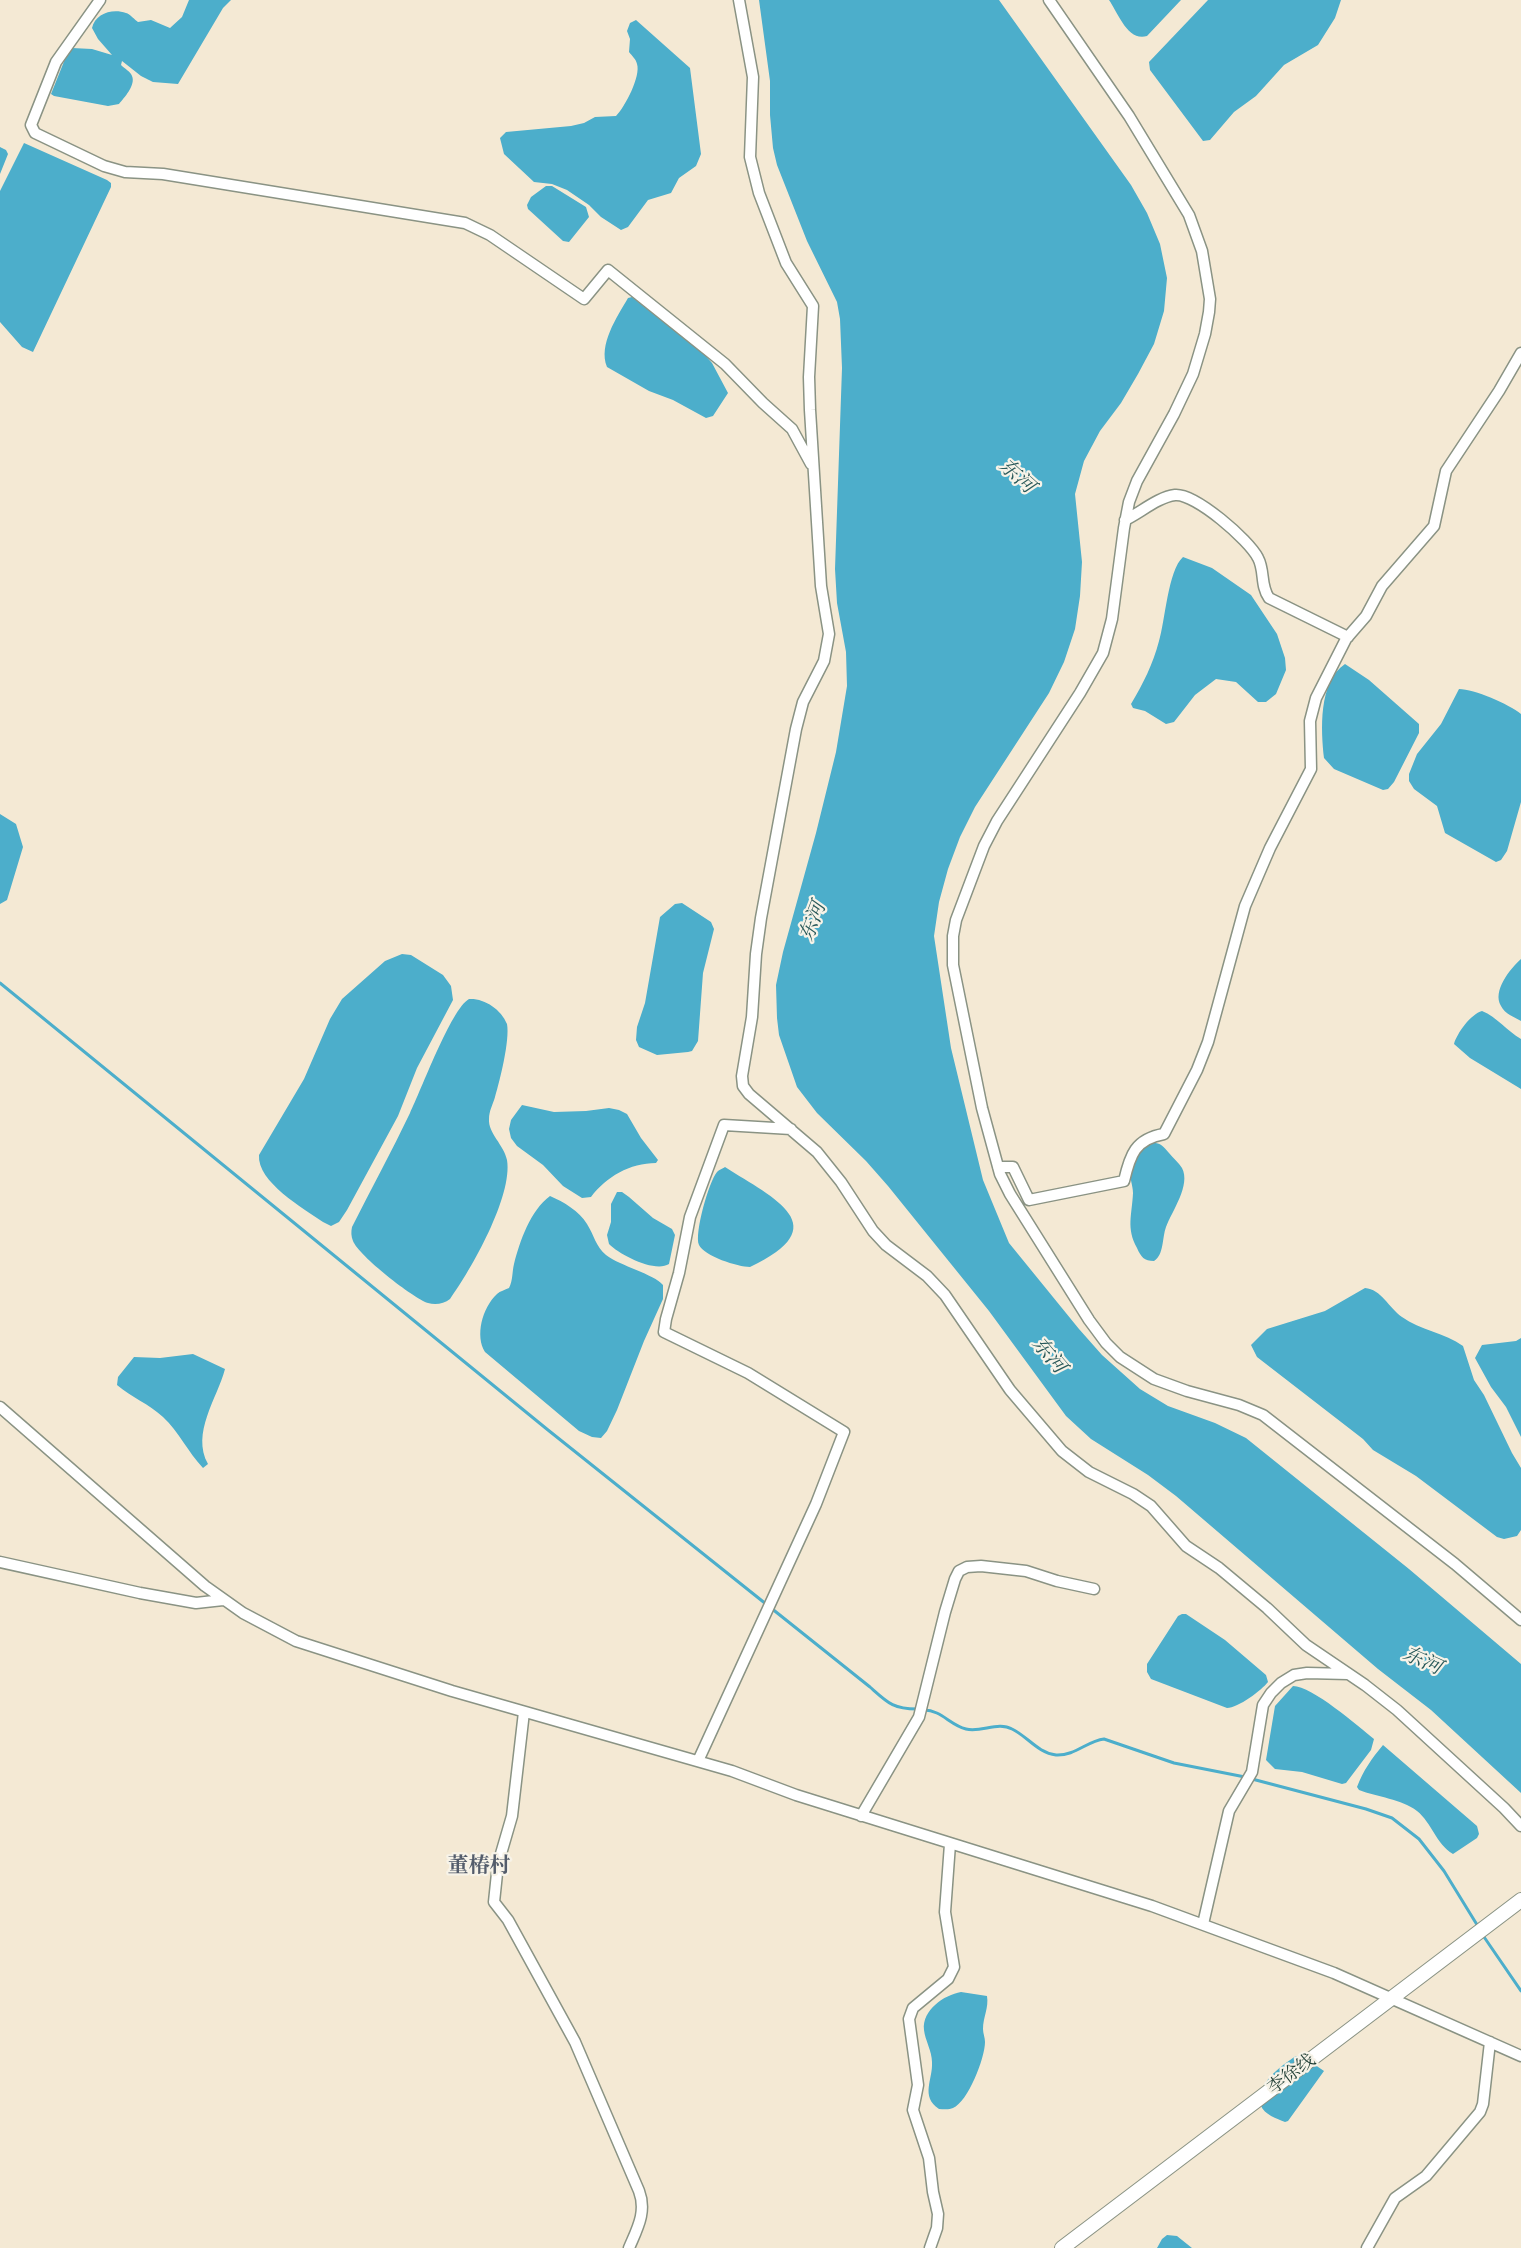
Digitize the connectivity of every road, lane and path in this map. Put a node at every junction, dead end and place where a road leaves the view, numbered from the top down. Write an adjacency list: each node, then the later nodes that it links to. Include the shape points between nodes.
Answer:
1 (100, 0): 5 (street, via 56,62 31,125 35,133 95,163 125,172 163,174 465,223 490,235 584,299 608,270 725,364 792,429)
2 (739, 0): 5 (street, via 753,77 750,148 756,184 786,263 813,306)
3 (1049, 0): 6 (street, via 1129,116 1189,215 1207,277 1209,312 1196,366 1137,481)
4 (1521, 352): 7 (street, via 1446,471 1434,526 1382,586 1366,616)
5 (813, 468): 8 (street, via 821,586 829,634 824,661 803,702 796,729 761,918 742,1076 746,1090)
6 (1125, 520): 7 (street, via 1169,496 1192,499 1250,545 1260,561 1269,598); 9 (street, via 1112,619 1102,653 991,832 964,897 953,936 957,993)
7 (1348, 636): 9 (street, via 1312,709 1311,769 1245,906 1208,1042 1164,1134 1140,1143 1131,1156 1124,1181 1092,1188 1029,1200 1013,1167)
8 (790, 1129): 15 (street, via 830,1167 879,1238 945,1295 1010,1390 1062,1451 1089,1472 1151,1506 1186,1546 1219,1568 1306,1645); 17 (street, via 724,1125 690,1217 664,1332 748,1373 844,1432 816,1504)
9 (998, 1167): 14 (street, via 1010,1194 1089,1320 1120,1357 1168,1385 1263,1415)
10 (0, 1407): 13 (street)
11 (0, 1562): 13 (street, via 196,1603)
12 (1094, 1589): 18 (street, via 1026,1571 963,1568 951,1590 915,1725)
13 (223, 1600): 16 (street, via 263,1625 313,1647)
14 (1521, 1620)
15 (1348, 1674): 19 (street, via 1397,1710); 22 (street, via 1300,1674 1276,1688 1263,1705 1252,1772 1229,1811)
16 (524, 1712): 17 (street); 25 (street, via 512,1816 498,1864 494,1902 508,1920 575,2042 639,2191 642,2218)
17 (698, 1761): 18 (street)
18 (861, 1816): 20 (street)
19 (1521, 1826)
20 (951, 1844): 22 (street); 26 (street, via 945,1912 954,1967 948,1979 913,2008 909,2019 918,2085 913,2110 929,2158 939,2214)
21 (1521, 1900): 27 (main road, 李徐线)
22 (1203, 1924): 23 (street, via 1334,1972)
23 (1490, 2042): 24 (street); 28 (street, via 1480,2112 1426,2175 1395,2198)
24 (1521, 2056)
25 (629, 2248)
26 (930, 2248)
27 (1062, 2248)
28 (1367, 2248)

